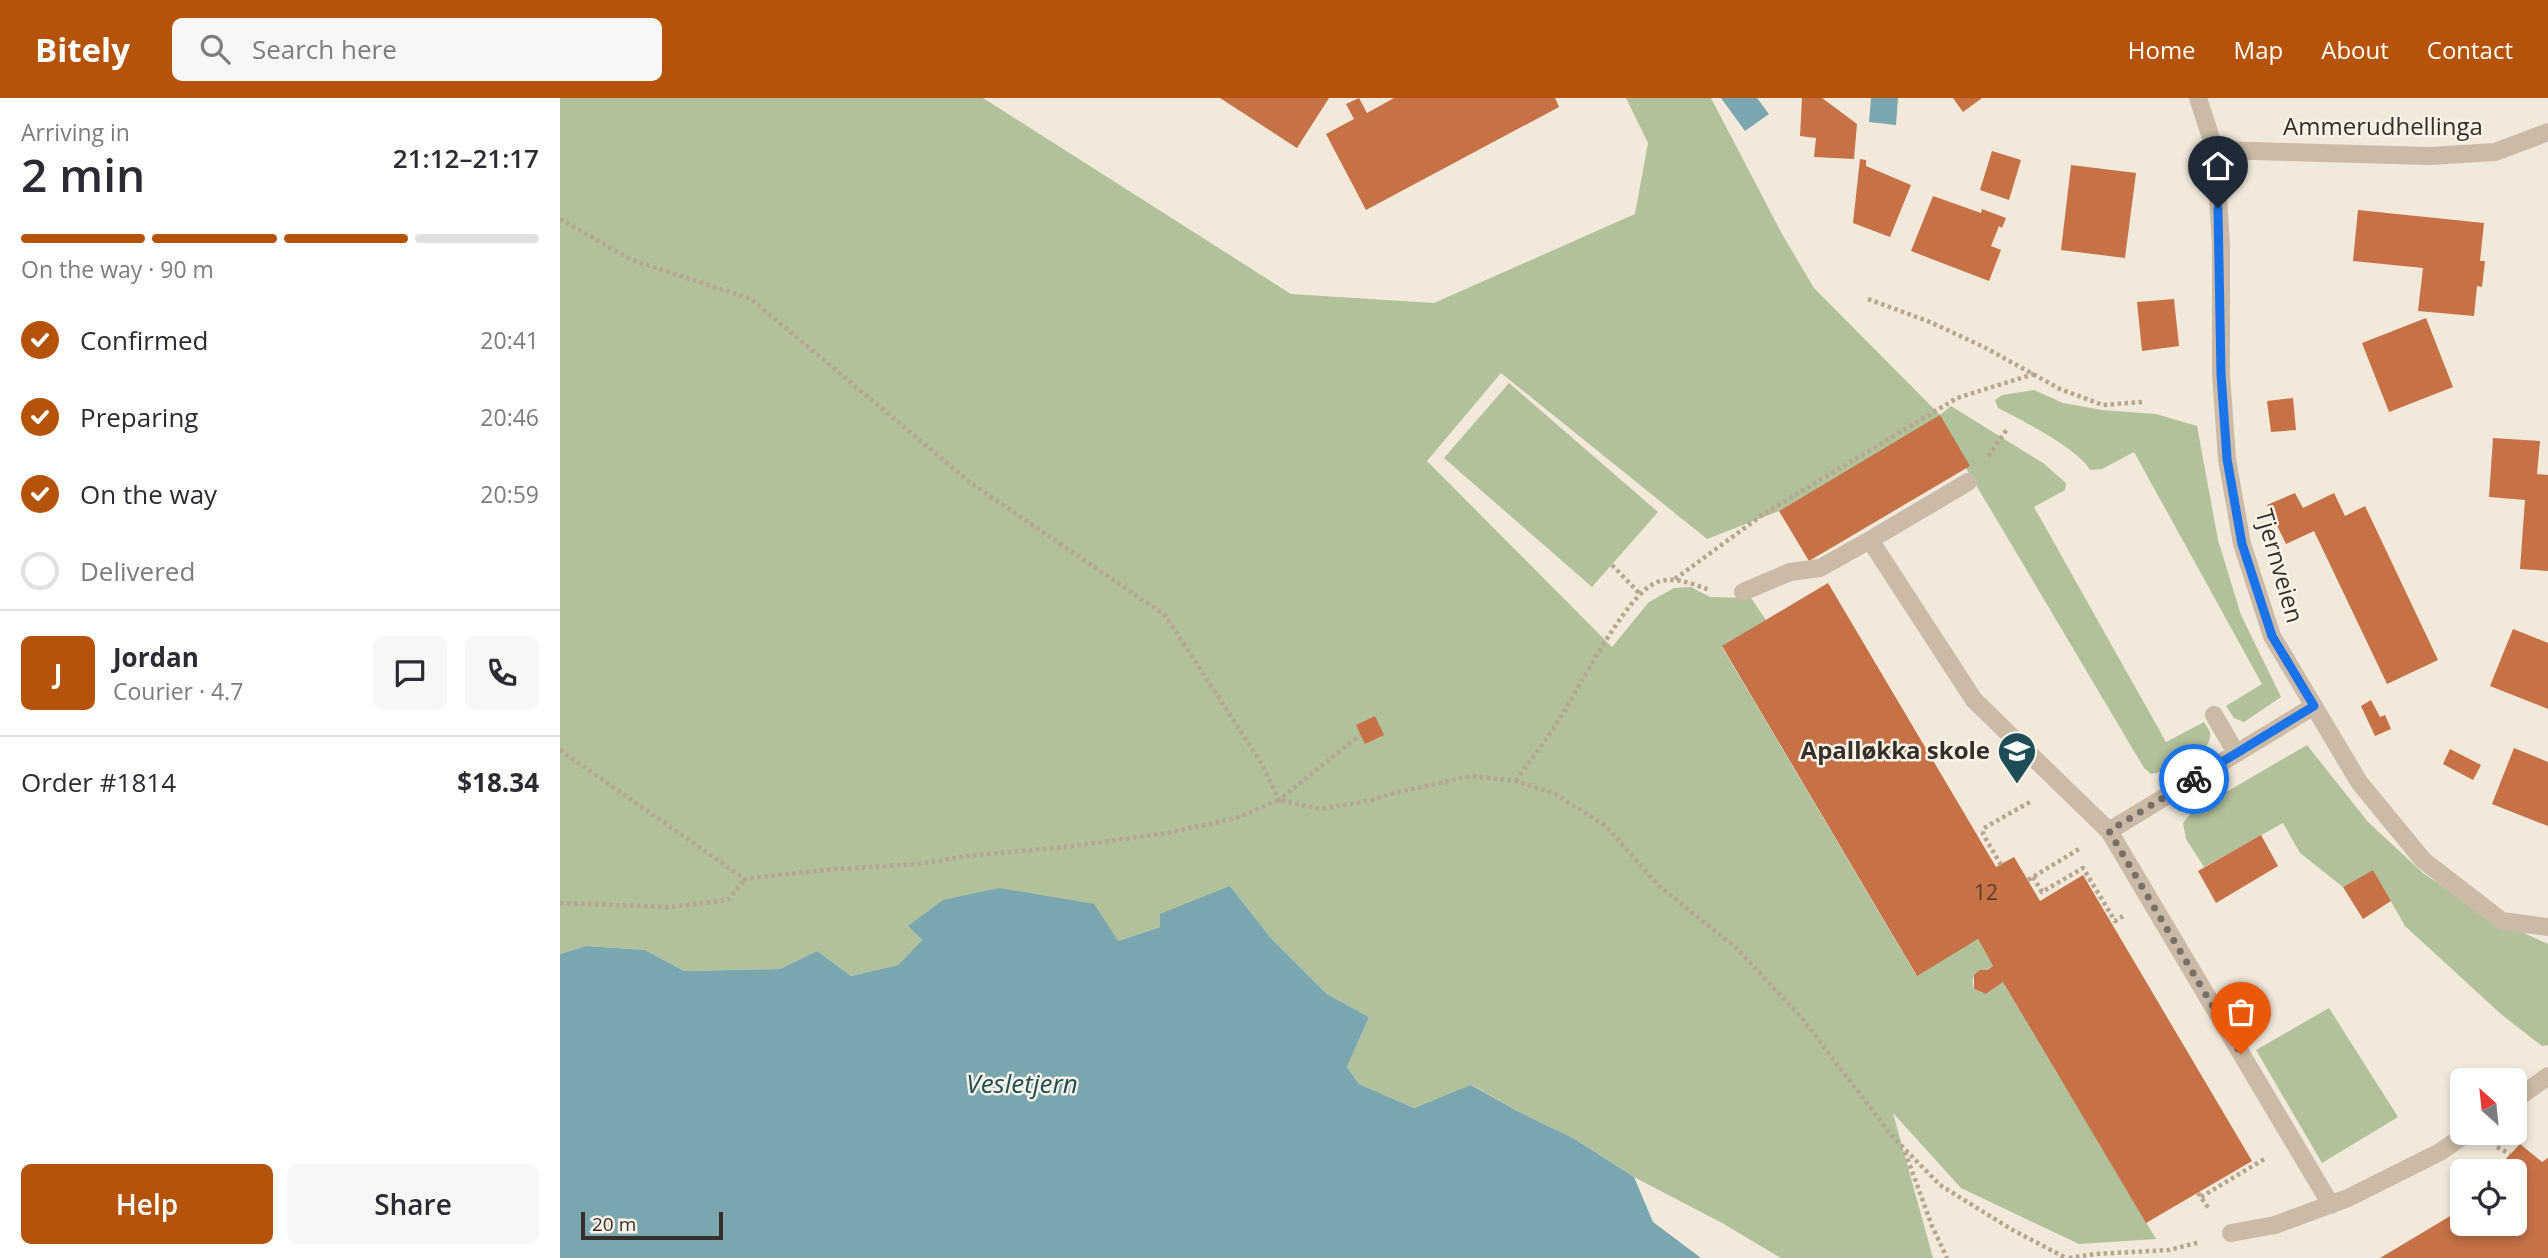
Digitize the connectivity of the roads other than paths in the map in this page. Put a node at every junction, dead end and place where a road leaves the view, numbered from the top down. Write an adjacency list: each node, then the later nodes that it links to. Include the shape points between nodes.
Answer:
1 (2198, 98): 3 (street, Tjernveien)
2 (2548, 132): 3 (street, Ammerudhellinga, via 2496,152 2430,156)
3 (2215, 150): 7 (street, Tjernveien, via 2227,459 2240,531 2272,636)
4 (1968, 482): 5 (street)
5 (1870, 540): 6 (street, via 1820,568 1790,572); 10 (street, via 1974,700)
6 (1743, 592)
7 (2314, 706): 9 (street); 11 (street, Tjernveien, via 2359,782 2423,860 2502,921)
8 (2214, 715): 9 (street)
9 (2236, 753): 10 (street)
10 (2109, 831): 15 (street)
11 (2548, 926)
12 (2548, 1076): 13 (street)
13 (2527, 1091)
14 (2450, 1144): 15 (street)
15 (2331, 1205): 16 (street, via 2276,1225)
16 (2231, 1233)

